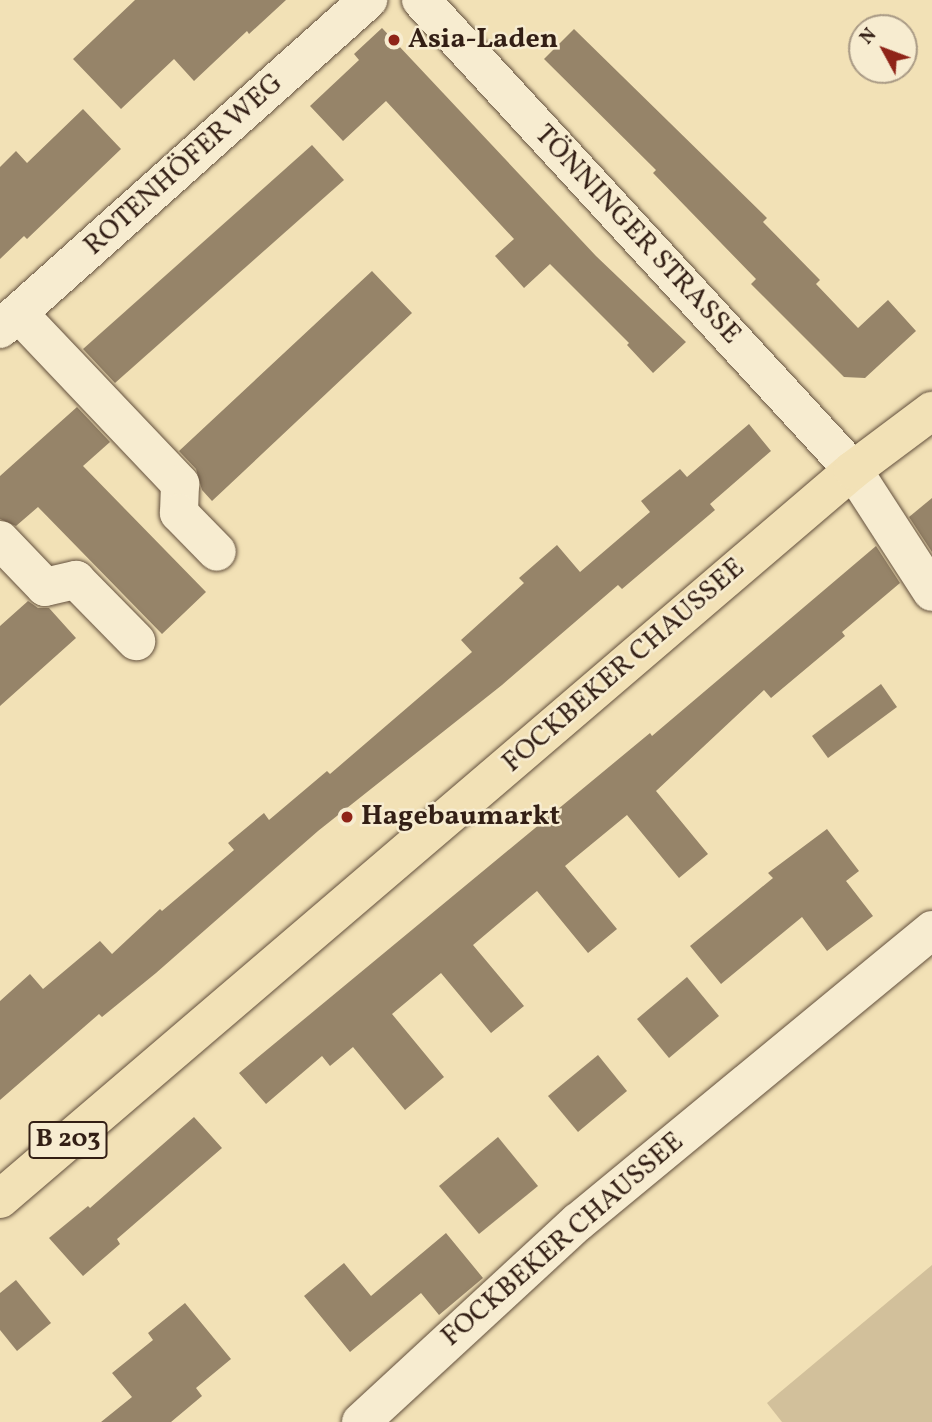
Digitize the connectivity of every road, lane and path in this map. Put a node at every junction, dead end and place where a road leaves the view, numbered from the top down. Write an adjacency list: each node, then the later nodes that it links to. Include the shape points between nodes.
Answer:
1 (368, 0): 3 (street, ROTENHÖFER WEG)
2 (421, 0): 5 (street, TÖNNINGER STRASSE)
3 (9, 321): 7 (street, via 180,484 179,513)
4 (932, 411): 5 (main road, FOCKBEKER CHAUSSEE / B 203)
5 (853, 470): 8 (street, TÖNNINGER STRASSE); 11 (main road, FOCKBEKER CHAUSSEE / B 203)
6 (0, 540): 9 (street, via 45,587 76,580)
7 (217, 552)
8 (932, 592)
9 (136, 641)
10 (932, 930): 12 (street, FOCKBEKER CHAUSSEE, via 578,1222)
11 (0, 1199)
12 (361, 1422)

